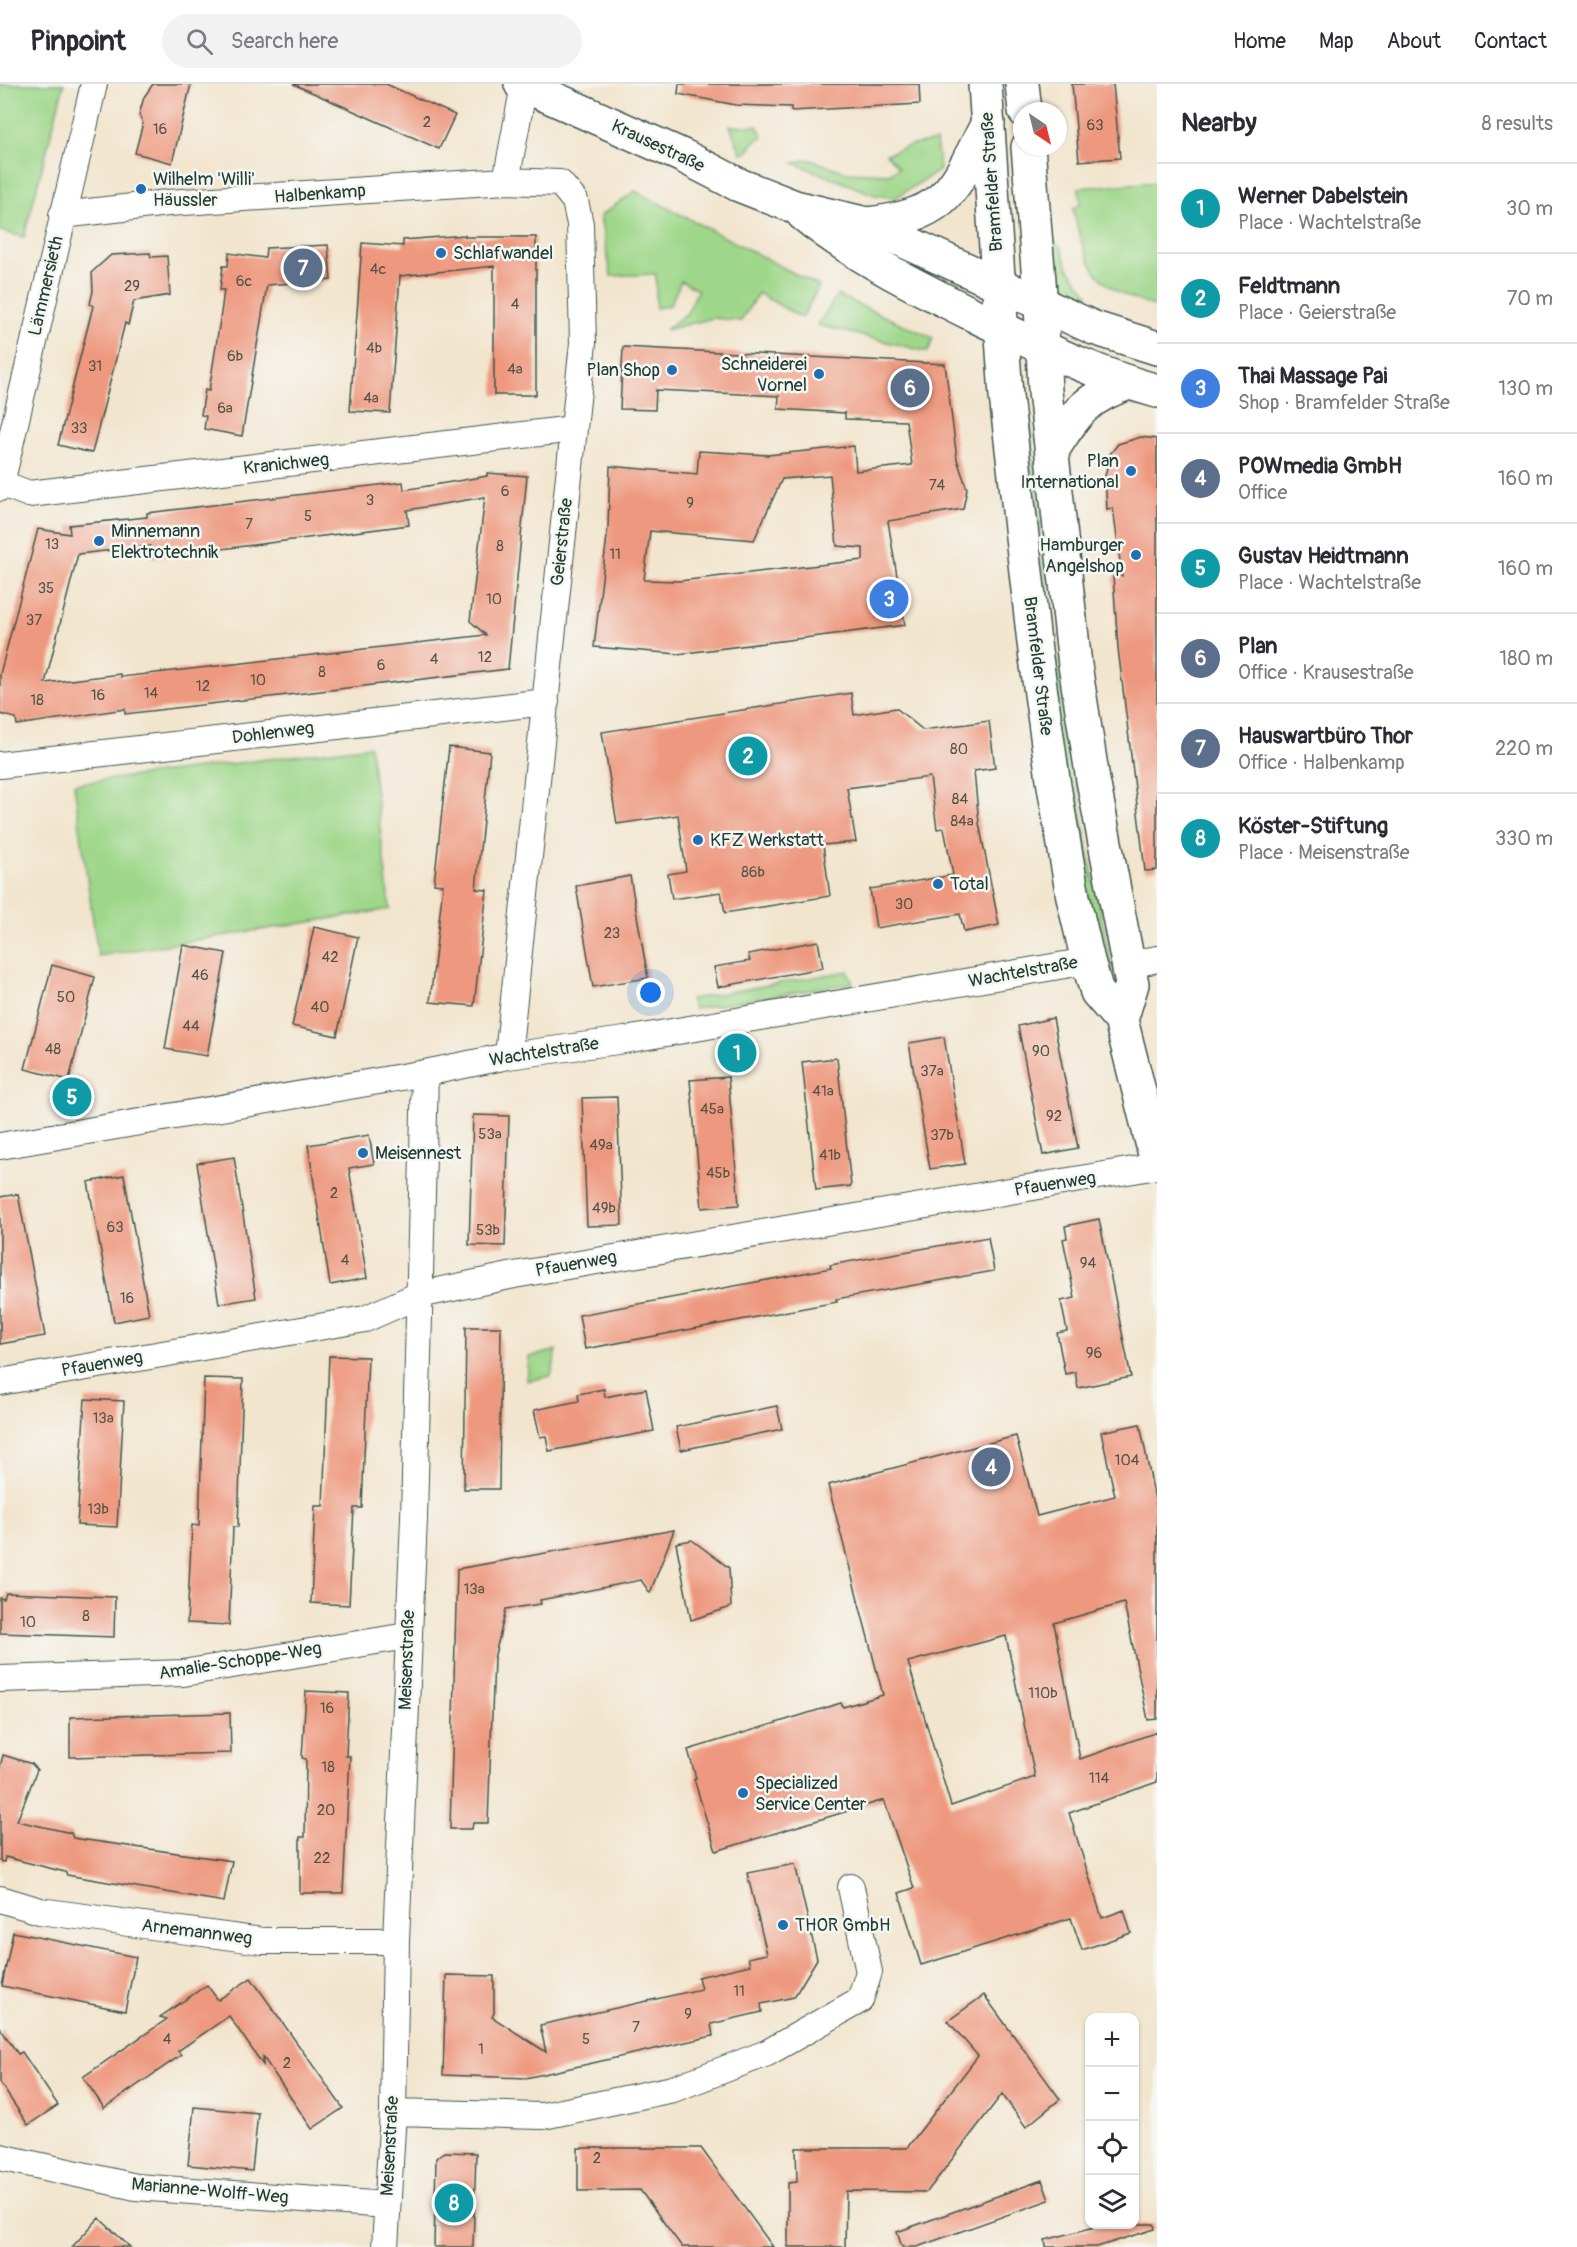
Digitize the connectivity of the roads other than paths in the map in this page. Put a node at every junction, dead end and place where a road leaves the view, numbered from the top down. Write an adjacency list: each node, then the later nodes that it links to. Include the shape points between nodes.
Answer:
1 (94, 84): 10 (street, Lämmersieth)
2 (985, 84): 6 (main road, Bramfelder Straße)
3 (1022, 84): 5 (main road, Bramfelder Straße)
4 (522, 85): 8 (street); 9 (main road, Krausestraße)
5 (1024, 102)
6 (988, 123): 11 (main road, via 954,188 939,202 901,221); 12 (main road, Bramfelder Straße)
7 (1029, 156): 13 (main road, Bramfelder Straße)
8 (506, 182): 10 (street, Halbenkamp, via 168,203); 18 (street, Geierstraße, via 560,183 575,201 580,224 583,334)
9 (795, 207): 11 (main road, Krausestraße); 14 (main road, Krausestraße, via 831,236 942,300)
10 (62, 215): 20 (street, Lämmersieth)
11 (867, 224): 12 (main road, Krausestraße)
12 (999, 286): 13 (main road, Krausestraße); 14 (main road, Bramfelder Straße)
13 (1041, 305): 15 (main road, Krausestraße, via 1111,335); 16 (main road, Bramfelder Straße)
14 (1002, 328): 16 (main road, Krausestraße); 23 (main road, Bramfelder Straße, via 1035,651 1073,897)
15 (1157, 348)
16 (1043, 349): 17 (main road, Krausestraße); 19 (main road, Bramfelder Straße)
17 (1143, 387): 19 (main road, via 1106,391 1083,406)
18 (573, 429): 20 (street, Kranichweg, via 29,494); 21 (street, Geierstraße)
19 (1053, 449): 24 (main road, Bramfelder Straße, via 1087,746)
20 (0, 485)
21 (546, 702): 22 (street, Dohlenweg); 26 (street, Geierstraße)
22 (0, 765)
23 (1088, 961): 25 (main road, Bramfelder Straße, via 1097,992); 26 (street, Wachtelstraße, via 625,1040)
24 (1144, 962): 25 (main road, Bramfelder Straße, via 1132,984)
25 (1121, 1020): 29 (main road, Bramfelder Straße)
26 (508, 1056): 27 (street, Wachtelstraße)
27 (425, 1073): 28 (street, Wachtelstraße); 31 (street, Meisenstraße)
28 (0, 1146)
29 (1157, 1162)
30 (1157, 1167): 31 (street, Pfauenweg, via 628,1254)
31 (418, 1295): 32 (street, Pfauenweg, via 365,1318); 33 (street, Meisenstraße, via 414,1518)
32 (0, 1382)
33 (407, 1636): 34 (street, Amalie-Schoppe-Weg, via 183,1673); 37 (street, Meisenstraße)
34 (0, 1679)
35 (851, 1887): 38 (street, via 869,1972 860,2000 767,2053 673,2089 543,2116)
36 (0, 1899): 37 (street, Arnemannweg, via 40,1911 262,1941)
37 (396, 1941): 38 (street, Meisenstraße)
38 (393, 2112): 40 (street, Meisenstraße)
39 (0, 2157): 40 (street, Marianne-Wolff-Weg, via 136,2187)
40 (387, 2205): 41 (street, Meisenstraße)
41 (385, 2247)

